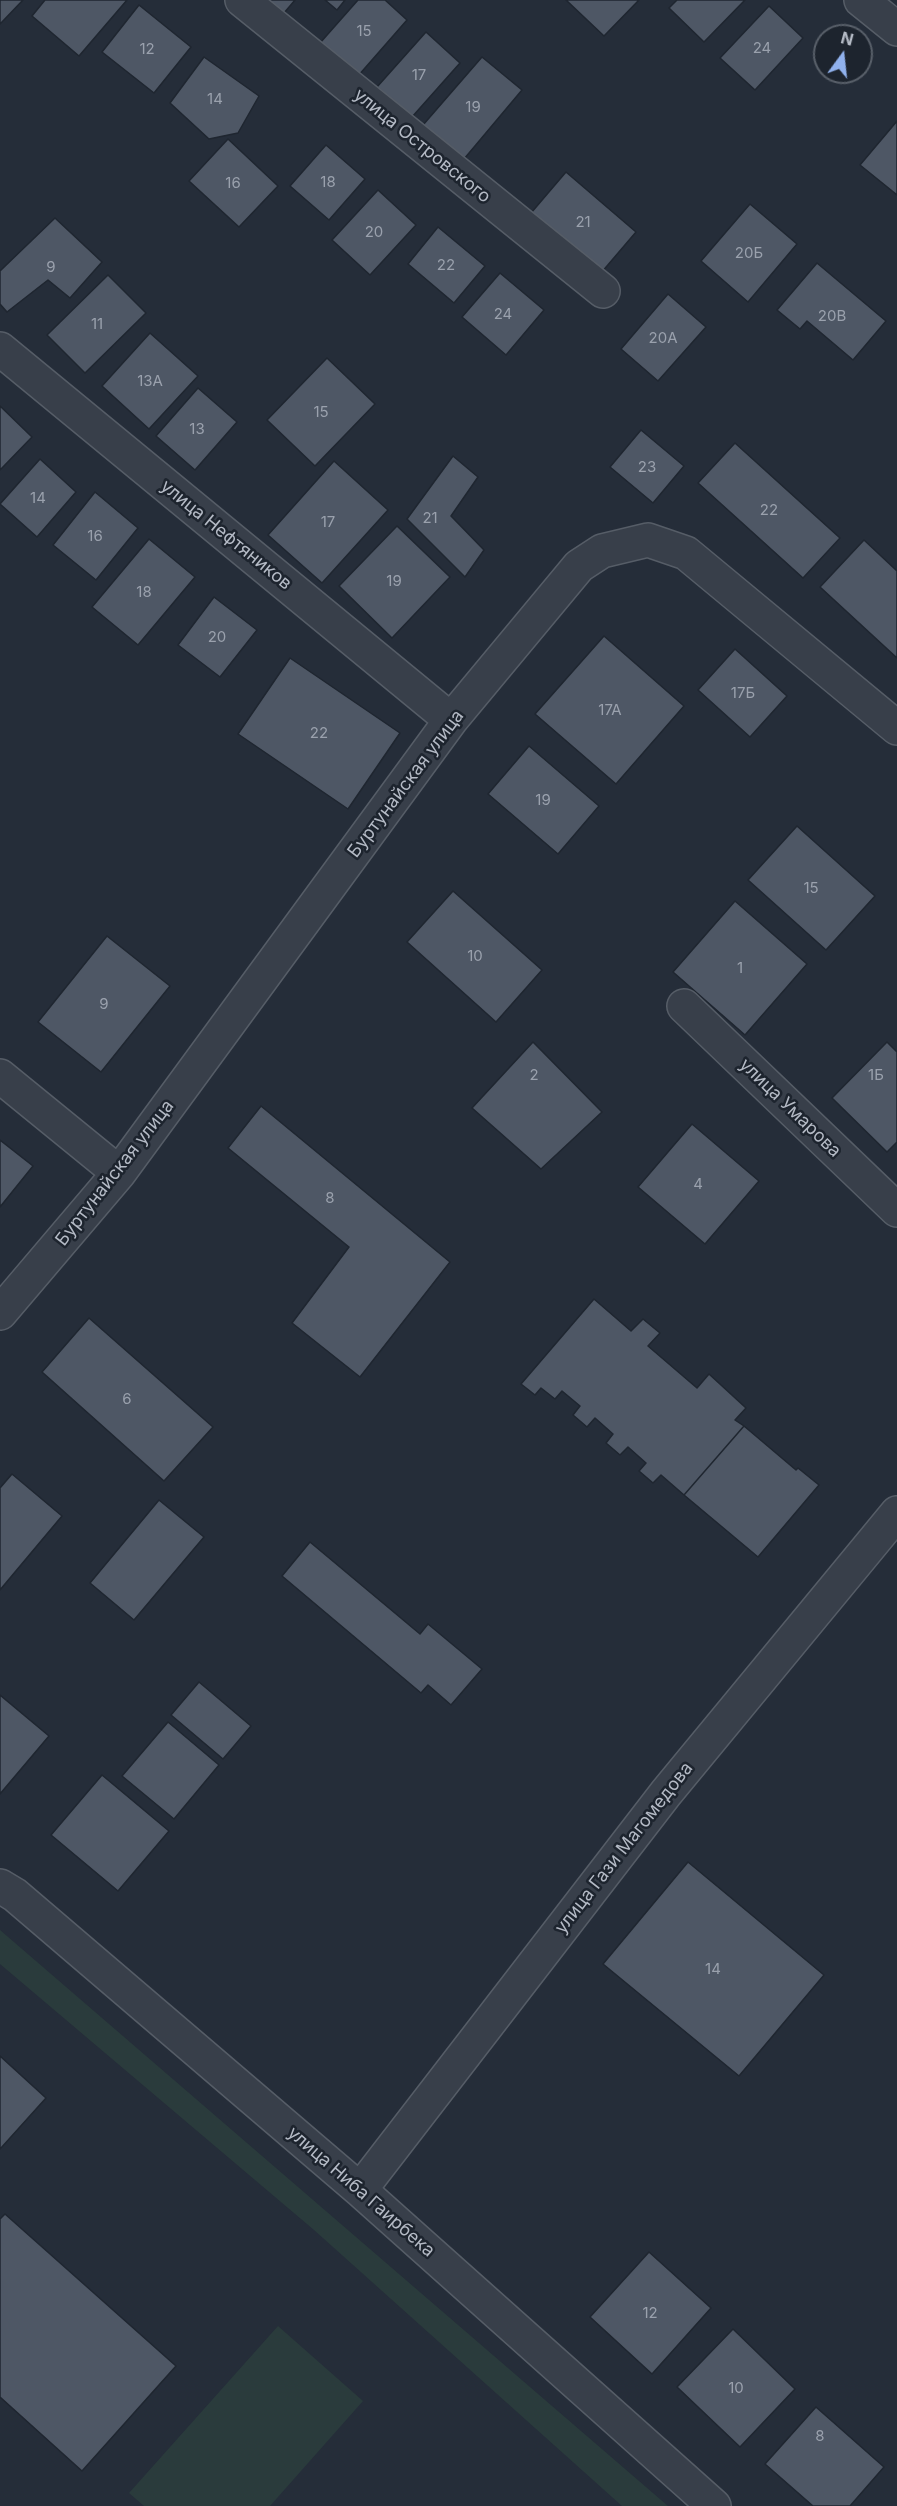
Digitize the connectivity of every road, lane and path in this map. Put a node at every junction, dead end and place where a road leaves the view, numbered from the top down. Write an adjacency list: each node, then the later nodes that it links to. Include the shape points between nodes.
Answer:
1 (242, 0): 4 (street, улица Островского)
2 (861, 0): 3 (street)
3 (897, 29)
4 (603, 291)
5 (0, 349): 6 (street, улица Нефтяников)
6 (451, 720): 7 (street, Буртунайская улица, via 579,566 602,551 648,540 686,553); 10 (street, Буртунайская улица)
7 (897, 728)
8 (684, 1006): 11 (street, улица Умарова)
9 (0, 1076): 10 (street)
10 (119, 1173): 12 (street, Буртунайская улица)
11 (897, 1210)
12 (0, 1313)
13 (897, 1513): 15 (street, улица Гази Магомедова, via 666,1792)
14 (0, 1886): 15 (street, улица Ниба Гаирбека)
15 (360, 2190): 16 (street, улица Ниба Гаирбека)
16 (714, 2506)

